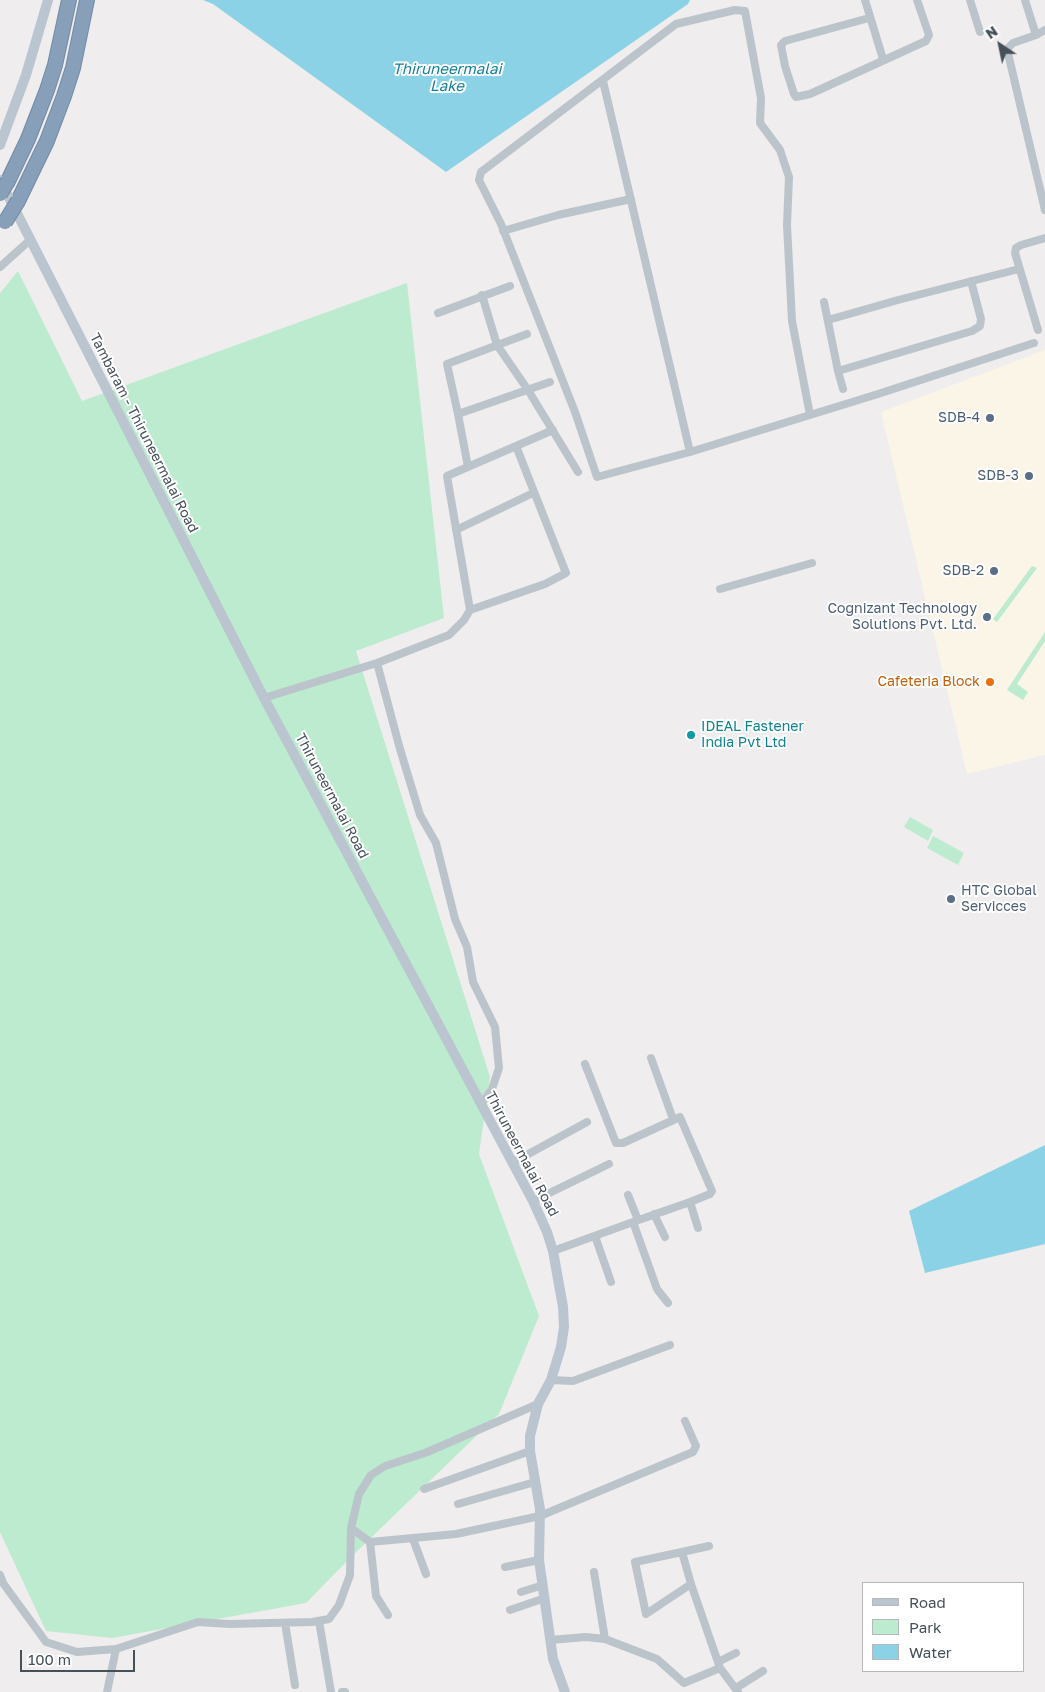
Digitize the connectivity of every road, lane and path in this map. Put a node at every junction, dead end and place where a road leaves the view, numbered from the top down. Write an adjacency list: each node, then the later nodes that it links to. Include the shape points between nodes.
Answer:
1 (48, 0): 14 (street, via 26,75)
2 (69, 0): 15 (highway, via 47,90 28,139)
3 (88, 0): 19 (highway, bridge, via 73,68 47,141)
4 (865, 0): 8 (street)
5 (918, 0): 12 (street, via 928,39)
6 (970, 0): 10 (street)
7 (1025, 0): 11 (street)
8 (869, 18): 12 (street); 12 (street, via 785,41 781,45 794,94 799,97 810,94)
9 (1045, 30): 11 (street)
10 (980, 32)
11 (1036, 35): 18 (street, via 1012,43 1007,49)
12 (883, 59)
13 (602, 80): 17 (street); 20 (street, via 481,172 479,180); 40 (street, via 676,24 735,10 745,11 761,98 760,123 780,150 788,177 786,225 792,321)
14 (0, 145)
15 (4, 181): 16 (highway, bridge); 22 (street, Tambaram - Thiruneermalai Road)
16 (0, 194)
17 (631, 199): 20 (street); 43 (street)
18 (1045, 210)
19 (2, 226)
20 (503, 231): 43 (street, via 575,412 597,477)
21 (1045, 238): 24 (street, via 1016,248)
22 (30, 240): 23 (street); 52 (street, Tambaram - Thiruneermalai Road)
23 (0, 267)
24 (1019, 270): 25 (street); 31 (street)
25 (971, 281): 30 (street); 35 (street, via 980,326)
26 (510, 286): 27 (street)
27 (482, 295): 29 (street); 34 (street)
28 (824, 302): 30 (street)
29 (438, 314)
30 (828, 320): 35 (street)
31 (1038, 330)
32 (527, 334): 34 (street)
33 (1034, 343): 40 (street)
34 (497, 346): 38 (street); 39 (street, via 447,364)
35 (838, 371): 37 (street)
36 (550, 382): 38 (street)
37 (843, 389)
38 (528, 390): 39 (street); 41 (street)
39 (458, 414): 44 (street)
40 (810, 415): 43 (street)
41 (553, 430): 42 (street); 45 (street)
42 (516, 446): 44 (street); 46 (street)
43 (690, 452)
44 (468, 467): 47 (street, via 448,476)
45 (578, 472)
46 (533, 493): 47 (street); 50 (street, via 566,573 545,584)
47 (456, 530): 50 (street)
48 (812, 563): 49 (street)
49 (720, 589)
50 (470, 610): 51 (street, via 449,635)
51 (377, 663): 52 (street); 55 (street, via 420,815 436,843 474,982 496,1027 499,1068 492,1089)
52 (264, 698): 55 (street, Thiruneermalai Road)
53 (651, 1058): 56 (street)
54 (585, 1064): 56 (street, via 616,1143 623,1144)
55 (481, 1104): 58 (street, Thiruneermalai Road)
56 (673, 1119): 62 (street, via 682,1118 712,1189 710,1194)
57 (587, 1122): 58 (street)
58 (512, 1163): 61 (street, Thiruneermalai Road)
59 (609, 1164): 61 (street)
60 (628, 1195): 64 (street)
61 (533, 1201): 68 (street, Thiruneermalai Road)
62 (690, 1202): 63 (street); 65 (street)
63 (654, 1214): 64 (street); 67 (street)
64 (635, 1221): 66 (street); 70 (street, via 657,1289)
65 (698, 1228)
66 (595, 1236): 68 (street); 69 (street)
67 (664, 1237)
68 (552, 1252): 72 (street, Thiruneermalai Road, via 564,1327)
69 (611, 1282)
70 (668, 1303)
71 (670, 1345): 72 (street, via 574,1380)
72 (551, 1380): 73 (street, Thiruneermalai Road)
73 (538, 1404): 75 (street, Thiruneermalai Road, via 530,1436); 80 (street, via 425,1453 385,1466 371,1475 359,1494)
74 (685, 1421): 79 (street, via 696,1446 693,1452)
75 (530, 1451): 76 (street, Thiruneermalai Road); 77 (street)
76 (535, 1482): 78 (street); 79 (street, Thiruneermalai Road)
77 (424, 1489)
78 (458, 1504)
79 (540, 1516): 81 (street, via 456,1534); 85 (street, Thiruneermalai Road)
80 (351, 1528): 82 (street); 96 (street, via 350,1575 335,1613)
81 (413, 1539): 82 (street); 88 (street)
82 (370, 1542): 95 (street, via 376,1596)
83 (709, 1546): 84 (street)
84 (682, 1552): 90 (street); 90 (street, via 635,1562 646,1614)
85 (539, 1560): 86 (street); 91 (street, Thiruneermalai Road)
86 (505, 1567)
87 (594, 1572): 98 (street)
88 (426, 1574)
89 (0, 1576): 100 (street, via 46,1642 77,1652)
90 (691, 1584): 102 (street)
91 (543, 1585): 92 (street); 93 (street, Thiruneermalai Road)
92 (520, 1592)
93 (544, 1598): 94 (street); 99 (street, Thiruneermalai Road)
94 (510, 1610)
95 (388, 1615)
96 (319, 1621): 97 (street); 107 (street)
97 (284, 1623): 100 (street, via 198,1622); 104 (street)
98 (605, 1639): 99 (street); 102 (street, via 657,1659 684,1683)
99 (550, 1640): 108 (street, Thiruneermalai Road)
100 (116, 1649): 106 (street)
101 (736, 1653): 102 (street)
102 (719, 1665): 105 (street)
103 (763, 1671): 105 (street)
104 (295, 1684)
105 (737, 1690)
106 (107, 1692)
107 (331, 1692)
108 (565, 1692)

